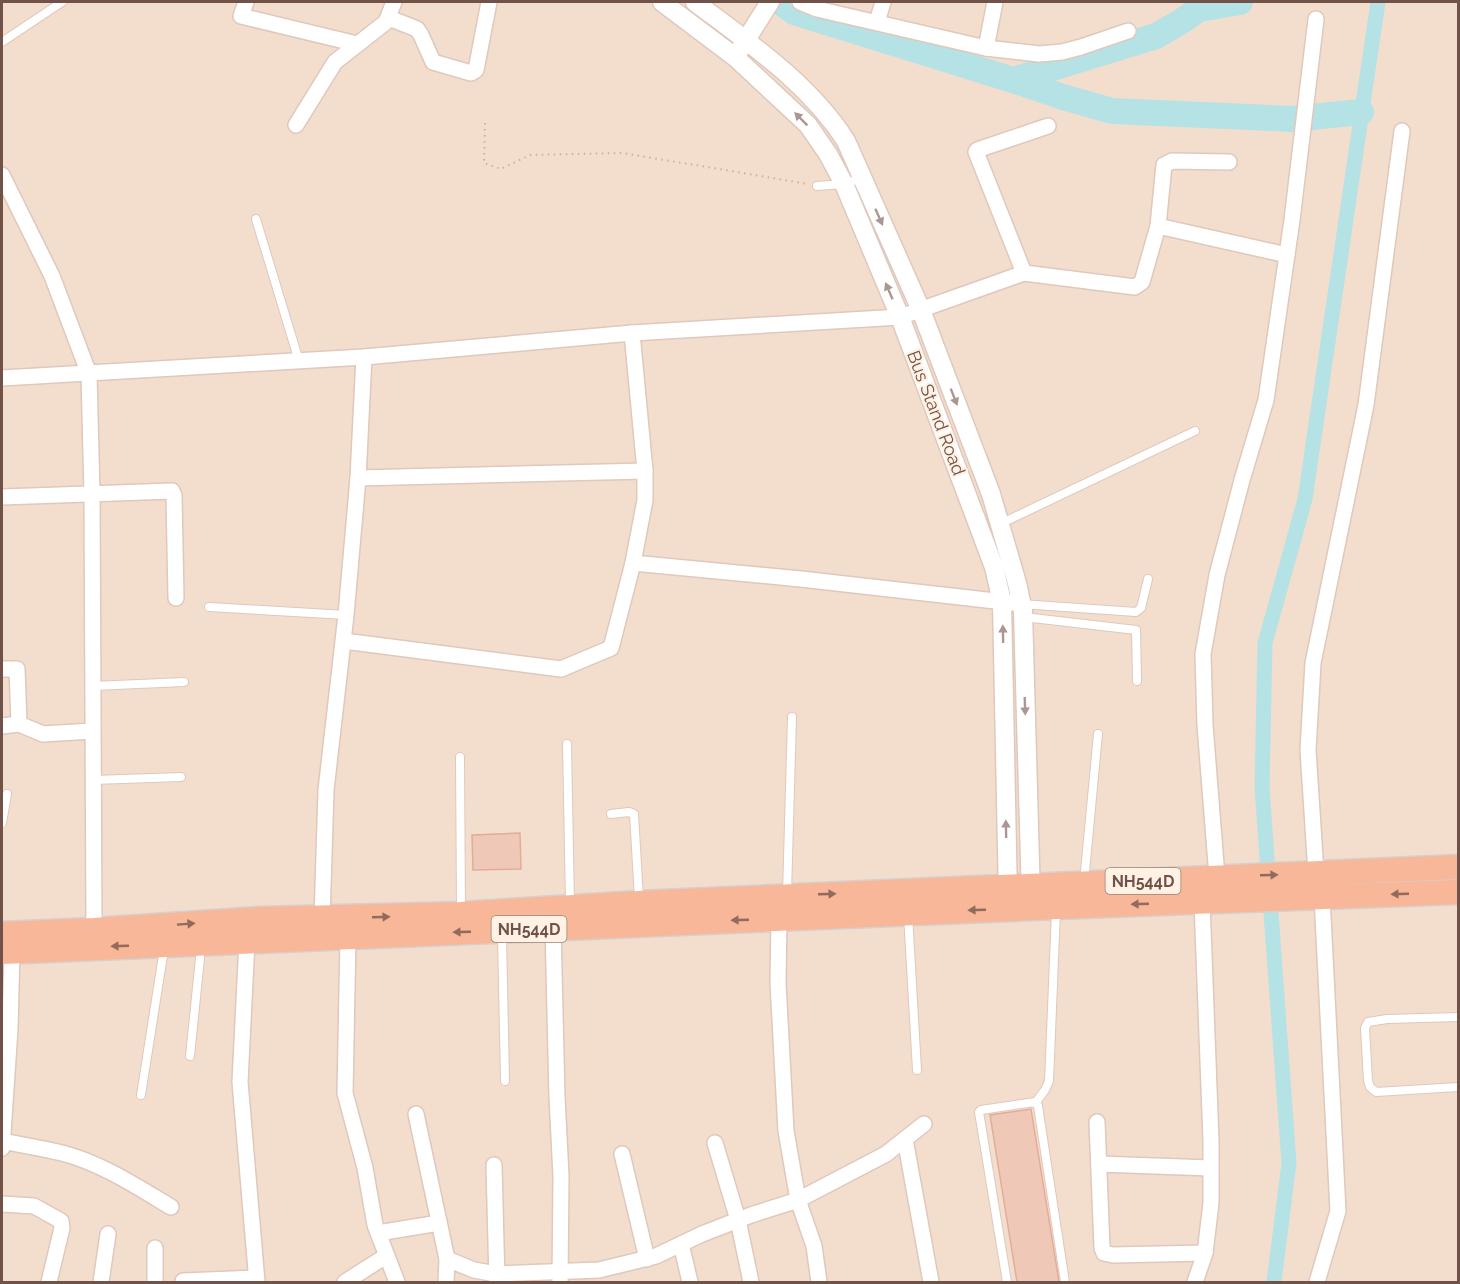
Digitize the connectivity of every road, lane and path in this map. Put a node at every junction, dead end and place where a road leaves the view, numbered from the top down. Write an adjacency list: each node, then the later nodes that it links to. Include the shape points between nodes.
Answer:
1 (62, 2): 16 (lane)
2 (246, 2): 17 (street, via 241,16)
3 (394, 2): 11 (street)
4 (489, 2): 11 (street, via 476,70 471,73 433,62 419,32)
5 (662, 2): 19 (street, Bus Stand Road)
6 (695, 2): 15 (street, Bus Stand Road)
7 (800, 2): 13 (street)
8 (882, 2): 13 (street)
9 (995, 2): 18 (street)
10 (769, 4): 15 (street)
11 (389, 18): 17 (street)
12 (1316, 19): 31 (street)
13 (877, 22): 18 (street)
14 (1128, 31): 18 (street, via 1062,52 1040,54)
15 (746, 40): 19 (street); 26 (street, Bus Stand Road, via 822,107 846,141)
16 (2, 42)
17 (357, 44): 21 (street, via 338,58)
18 (986, 48)
19 (735, 57): 27 (street, Bus Stand Road, one-way to 19, via 808,125)
20 (485, 123): 28 (path, via 484,163 501,169 530,155 623,153)
21 (296, 125)
22 (1048, 126): 32 (street, via 976,152)
23 (1402, 131): 71 (street, via 1366,405 1313,663 1308,750)
24 (1229, 162): 30 (street, via 1172,161 1164,165)
25 (2, 175): 38 (street, via 52,276)
26 (862, 178): 27 (lane); 33 (street, Bus Stand Road, one-way to 33)
27 (844, 184): 28 (lane); 34 (street, Bus Stand Road, one-way to 27)
28 (817, 186)
29 (256, 219): 37 (lane)
30 (1158, 226): 31 (street); 32 (street, via 1142,282 1135,287)
31 (1287, 255): 72 (street, via 1266,400 1217,575 1203,654 1205,725)
32 (1024, 273): 33 (street)
33 (921, 310): 34 (street); 45 (street, Bus Stand Road, one-way to 45)
34 (900, 317): 35 (street); 49 (street, Bus Stand Road, via 994,567)
35 (632, 333): 36 (street); 41 (street)
36 (364, 357): 37 (street); 42 (street)
37 (298, 361): 38 (street)
38 (89, 374): 39 (street); 43 (street)
39 (2, 378)
40 (1195, 431): 45 (lane)
41 (645, 471): 42 (street); 46 (street, via 645,500)
42 (358, 478): 52 (street)
43 (92, 494): 44 (street); 48 (street, via 174,493); 57 (street)
44 (2, 497)
45 (1000, 524): 51 (street, Bus Stand Road)
46 (633, 563): 49 (street); 53 (street, via 611,648 561,669)
47 (1148, 579): 51 (lane, via 1141,608 1136,612)
48 (176, 598)
49 (1002, 602): 51 (street); 76 (street, Bus Stand Road, one-way to 49)
50 (209, 607): 52 (lane)
51 (1022, 610): 55 (lane, via 1136,630); 76 (street, Bus Stand Road, one-way to 76)
52 (346, 615): 53 (street)
53 (344, 641): 85 (street, via 326,790)
54 (2, 669): 59 (street, via 17,669)
55 (1137, 681)
56 (184, 682): 57 (lane)
57 (92, 686): 61 (street)
58 (792, 717): 75 (lane)
59 (19, 724): 60 (street); 61 (street, via 43,734)
60 (2, 726)
61 (92, 731): 66 (street)
62 (1098, 734): 73 (lane)
63 (567, 744): 80 (lane)
64 (460, 757): 83 (lane)
65 (181, 777): 66 (lane)
66 (93, 780): 87 (street)
67 (7, 794): 69 (lane)
68 (611, 814): 79 (lane, via 634,814)
69 (2, 823)
70 (1458, 867): 71 (highway, NH544D)
71 (1309, 874): 72 (highway, NH544D, one-way to 71)
72 (1227, 877): 73 (highway, NH544D)
73 (1084, 883): 76 (highway, NH544D)
74 (1458, 892): 77 (highway, NH544D, one-way to 77)
75 (787, 896): 76 (highway, NH544D, one-way to 76); 79 (highway, NH544D)
76 (1019, 897): 81 (highway, NH544D); 82 (highway, NH544D, one-way to 82)
77 (1311, 898): 78 (highway, NH544D); 142 (street, via 1338,1211)
78 (1202, 902): 81 (highway, NH544D, one-way to 81); 111 (street)
79 (639, 903): 80 (highway, NH544D)
80 (570, 907): 83 (highway, NH544D)
81 (1057, 907): 100 (lane, via 1049,1081)
82 (908, 913): 84 (highway, NH544D); 96 (lane)
83 (461, 914): 85 (highway, NH544D, one-way to 83)
84 (778, 918): 86 (highway, NH544D, one-way to 86); 112 (street, via 786,1131)
85 (322, 919): 87 (highway, NH544D, one-way to 85)
86 (553, 928): 88 (highway, NH544D); 125 (street, via 561,1176)
87 (94, 930): 93 (highway, NH544D)
88 (502, 930): 89 (highway, NH544D, one-way to 89); 97 (lane)
89 (348, 937): 90 (highway, NH544D); 117 (street, via 345,1092)
90 (247, 941): 91 (highway, NH544D); 127 (street, via 240,1082)
91 (201, 943): 92 (highway, NH544D); 95 (lane)
92 (164, 945): 93 (highway, NH544D, one-way to 93); 99 (lane)
93 (5, 946): 105 (street, via 10,1029)
94 (1458, 1017): 98 (lane, via 1387,1019 1368,1022 1365,1028 1368,1081 1376,1092)
95 (190, 1056)
96 (917, 1070)
97 (505, 1081)
98 (1458, 1087)
99 (141, 1095)
100 (1036, 1102): 139 (lane, via 979,1112); 140 (lane)
101 (416, 1114): 116 (street)
102 (1097, 1122): 109 (street)
103 (924, 1124): 104 (street)
104 (905, 1139): 112 (street, via 886,1154); 138 (street)
105 (2, 1141): 107 (street); 114 (street, via 86,1161)
106 (715, 1143): 115 (street)
107 (2, 1148)
108 (622, 1154): 123 (street)
109 (1099, 1164): 111 (street); 121 (street, via 1104,1253)
110 (494, 1165): 126 (street)
111 (1211, 1168): 121 (street)
112 (798, 1200): 115 (street); 137 (street, via 814,1246)
113 (2, 1204): 129 (street, via 30,1205 61,1221)
114 (171, 1207)
115 (738, 1220): 119 (street); 136 (street)
116 (439, 1223): 117 (street); 124 (street)
117 (378, 1233): 122 (street)
118 (108, 1234): 130 (street)
119 (681, 1244): 123 (street); 135 (street)
120 (155, 1248): 131 (street)
121 (1205, 1253): 141 (street)
122 (386, 1256): 132 (street); 133 (street)
123 (647, 1258): 125 (street)
124 (447, 1259): 126 (street); 134 (street)
125 (559, 1277): 126 (street)
126 (497, 1279)
127 (256, 1280): 128 (street)
128 (183, 1281)
129 (49, 1282)
130 (101, 1282)
131 (155, 1282)
132 (345, 1282)
133 (396, 1282)
134 (446, 1282)
135 (690, 1282)
136 (751, 1282)
137 (819, 1282)
138 (931, 1282)
139 (1007, 1282)
140 (1065, 1282)
141 (1195, 1282)
142 (1317, 1282)

